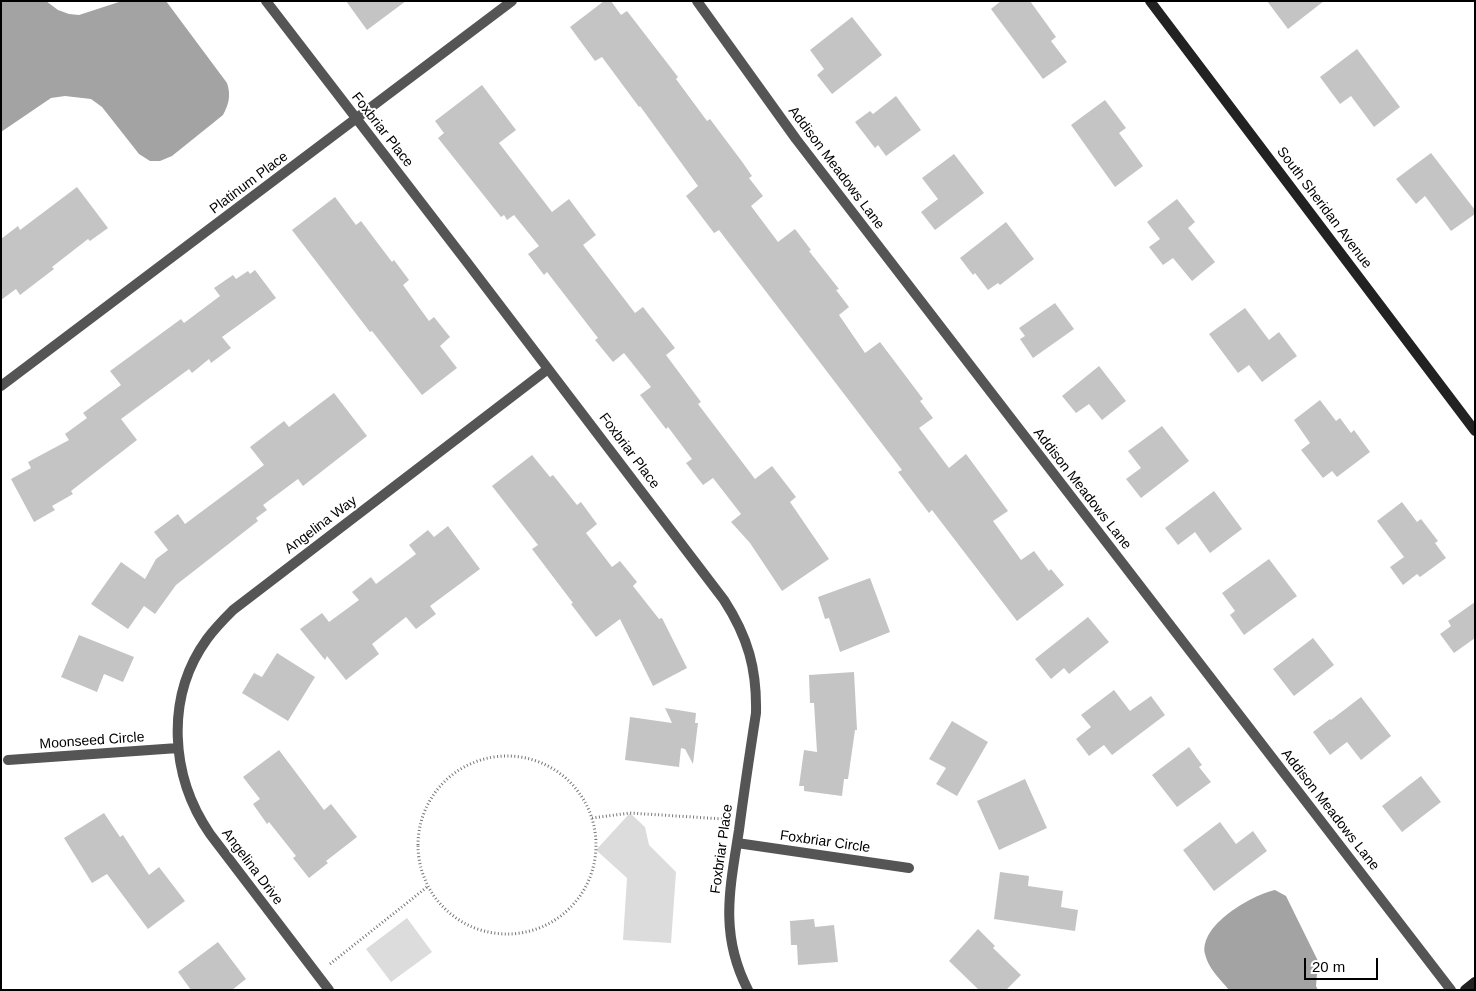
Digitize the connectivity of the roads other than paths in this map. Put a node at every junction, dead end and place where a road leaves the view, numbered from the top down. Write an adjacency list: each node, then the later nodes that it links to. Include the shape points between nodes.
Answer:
1 (266, 1): 5 (street, Foxbriar Place)
2 (512, 1): 5 (street, Platinum Place)
3 (696, 1): 16 (street, Addison Meadows Lane, via 796,139)
4 (1150, 1): 8 (street, South Sheridan Avenue)
5 (356, 119): 6 (street, Foxbriar Place); 7 (street, Platinum Place)
6 (548, 368): 9 (street, Angelina Way, via 229,614 208,638 184,685 178,720); 11 (street, Foxbriar Place, via 724,600 750,652 756,713)
7 (1, 386)
8 (1475, 432)
9 (178, 748): 10 (street, Moonseed Circle); 14 (street, Angelina Drive, via 187,792 205,826)
10 (8, 760)
11 (737, 843): 12 (street, Foxbriar Circle); 15 (street, Foxbriar Place, via 729,897 729,926 734,953)
12 (909, 868)
13 (1475, 982): 17 (street)
14 (329, 990)
15 (748, 990)
16 (1451, 990)
17 (1465, 990)

